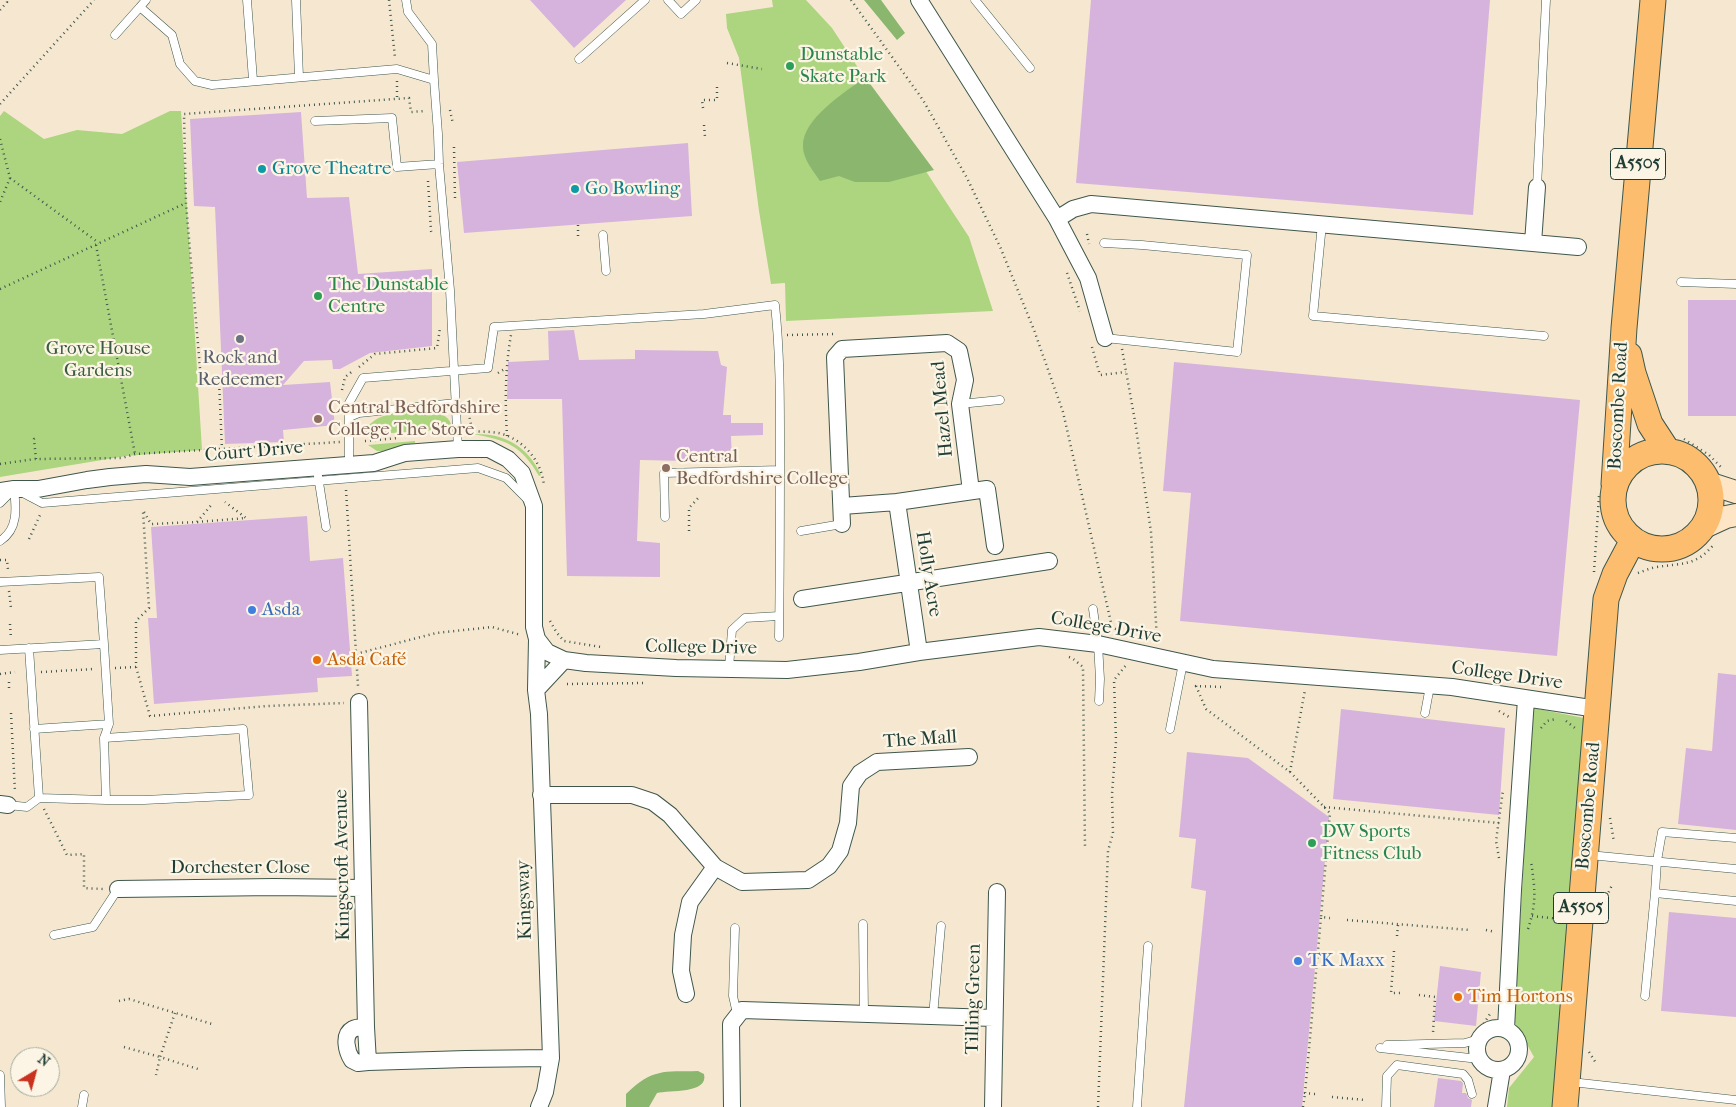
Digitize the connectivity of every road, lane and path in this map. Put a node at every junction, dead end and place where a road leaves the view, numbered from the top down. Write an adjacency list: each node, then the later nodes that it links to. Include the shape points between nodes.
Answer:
1 (6, 0): 17 (path)
2 (94, 0): 29 (path)
3 (146, 0): 16 (lane)
4 (247, 0): 25 (lane)
5 (296, 0): 24 (lane)
6 (389, 0): 22 (path)
7 (406, 0): 26 (lane, via 408,12 432,44)
8 (645, 0): 19 (lane)
9 (668, 0): 10 (lane, via 681,14)
10 (696, 0)
11 (851, 0): 130 (path, via 923,100 967,178 1001,249 1063,412)
12 (919, 0): 45 (street)
13 (975, 0): 21 (lane)
14 (1546, 0): 41 (lane)
15 (1653, 0): 64 (main road, Boscombe Road / A5505)
16 (140, 7): 18 (lane); 25 (lane, via 172,35 180,64 195,82 212,85)
17 (0, 10)
18 (115, 35)
19 (579, 59)
20 (727, 63): 23 (path)
21 (1030, 68)
22 (397, 69): 24 (lane); 26 (lane); 28 (path)
23 (762, 69)
24 (299, 77): 25 (lane)
25 (253, 80)
26 (434, 80): 39 (lane)
27 (717, 84): 30 (path, via 717,100 702,100)
28 (397, 99): 32 (path, via 409,98 411,112); 43 (path, via 184,114)
29 (0, 104)
30 (703, 108)
31 (450, 110): 34 (path)
32 (429, 111)
33 (315, 121): 39 (lane, via 392,118 398,167)
34 (453, 124)
35 (704, 125): 36 (path)
36 (705, 137)
37 (0, 139): 40 (path)
38 (454, 147): 44 (path)
39 (439, 164): 69 (lane)
40 (10, 178): 42 (path); 54 (path)
41 (1537, 187): 52 (street)
42 (0, 202)
43 (186, 203): 54 (path); 83 (path, via 201,380 219,380)
44 (455, 204)
45 (1057, 219): 46 (street, via 1091,204); 67 (street, via 1088,278)
46 (1322, 224): 52 (street); 66 (lane, via 1313,316)
47 (578, 225): 51 (path)
48 (439, 234): 50 (path)
49 (603, 235): 56 (lane)
50 (434, 236)
51 (578, 236)
52 (1532, 242): 55 (street)
53 (1104, 243): 67 (lane, via 1247,255 1237,352)
54 (97, 244): 60 (path); 76 (path)
55 (1578, 246)
56 (606, 271)
57 (1066, 273): 61 (path)
58 (1681, 282): 59 (lane)
59 (1736, 284)
60 (0, 289)
61 (1082, 318)
62 (440, 324): 70 (path, via 437,348 374,354 345,377)
63 (513, 326): 65 (lane, via 704,314 775,306); 69 (lane, via 494,327 488,368); 78 (path, via 506,361)
64 (1624, 328): 81 (main road, Boscombe Road / A5505, via 1633,373 1650,424); 92 (main road, Boscombe Road / A5505)
65 (778, 335): 68 (path, via 835,334); 88 (lane)
66 (1544, 336)
67 (1098, 342): 134 (path, via 1100,375 1126,370 1151,532)
68 (842, 349): 73 (street, Hazel Mead, via 947,343 959,350 965,380); 103 (street, via 835,357)
69 (454, 370): 72 (lane); 74 (lane, via 363,378 349,403)
70 (342, 395)
71 (1000, 400): 73 (lane)
72 (456, 403): 74 (lane, via 359,413); 82 (lane)
73 (960, 404): 94 (street, Hazel Mead)
74 (349, 418): 87 (lane)
75 (124, 419): 76 (path)
76 (128, 419): 84 (path)
77 (472, 431): 78 (path)
78 (507, 436): 96 (path, via 524,446 538,462)
79 (36, 438): 85 (path)
80 (340, 442): 83 (path)
81 (1673, 443): 90 (main road, via 1699,468); 90 (path, via 1708,455); 92 (main road, via 1635,458 1622,469)
82 (458, 449): 87 (street, Court Drive); 102 (street, Court Drive, via 489,449 508,459 522,473)
83 (222, 450): 84 (path)
84 (135, 454): 85 (path, via 122,458)
85 (36, 459): 86 (path)
86 (0, 464)
87 (349, 464): 89 (street, Court Drive)
88 (780, 470): 106 (lane, via 664,473); 127 (lane)
89 (318, 474): 93 (street, Court Drive, via 190,477 146,474 38,489); 102 (lane, via 478,468 506,478); 109 (lane)
90 (1715, 477): 95 (street); 112 (main road, via 1709,514)
91 (346, 484): 141 (path)
92 (1614, 484): 114 (main road, A5505, via 1614,515)
93 (7, 490): 100 (lane); 115 (lane, via 16,514 5,538)
94 (971, 491): 99 (street); 116 (street, via 988,489)
95 (1736, 492)
96 (544, 493)
97 (700, 496): 110 (path, via 689,508)
98 (225, 502): 107 (path, via 246,518)
99 (897, 502): 103 (street); 122 (street, Holly Acre)
100 (0, 503)
101 (213, 503): 107 (path)
102 (534, 506): 132 (street, via 534,627)
103 (842, 506): 108 (street)
104 (50, 512): 113 (path, via 40,513)
105 (1736, 515): 112 (street, via 1726,517)
106 (665, 517)
107 (197, 522): 145 (path, via 151,524 143,511 149,608 136,621)
108 (842, 524): 111 (lane)
109 (326, 527)
110 (689, 531)
111 (801, 531)
112 (1711, 533): 114 (main road, via 1678,547 1662,549 1647,547); 120 (path, via 1706,554 1678,565 1656,567)
113 (29, 539)
114 (1633, 540): 165 (main road, Boscombe Road / A5505, via 1606,599)
115 (0, 541)
116 (995, 546)
117 (0, 560): 119 (path, via 8,560)
118 (1049, 561): 122 (street)
119 (8, 570)
120 (1633, 579)
121 (0, 582): 135 (lane, via 99,577)
122 (910, 582): 124 (street); 140 (street, Holly Acre)
123 (9, 590): 125 (path)
124 (802, 599)
125 (10, 608)
126 (1093, 608): 136 (lane)
127 (779, 616): 131 (lane); 147 (lane, via 745,618 732,630)
128 (550, 618): 137 (path, via 564,641)
129 (10, 624): 133 (path)
130 (1112, 626)
131 (779, 637)
132 (531, 638): 141 (path, via 492,627 436,633); 142 (street, College Drive, via 547,652); 160 (street, Kingsway)
133 (12, 643)
134 (1157, 643)
135 (104, 644): 138 (lane); 168 (lane)
136 (1098, 644): 140 (street, College Drive, via 1039,637); 143 (street, College Drive); 162 (lane)
137 (603, 647)
138 (29, 648): 139 (lane); 171 (lane)
139 (0, 650)
140 (919, 652): 147 (street, College Drive, via 786,670)
141 (356, 654): 163 (path)
142 (564, 660): 147 (street, College Drive, via 622,666); 160 (street)
143 (1183, 663): 156 (street, College Drive, via 1213,669); 172 (lane)
144 (1127, 666): 246 (path, via 1114,680 1113,833 1108,851)
145 (136, 667): 146 (path); 163 (path, via 150,716)
146 (114, 668)
147 (729, 668)
148 (94, 669): 150 (path)
149 (15, 672): 151 (path)
150 (39, 672)
151 (0, 674)
152 (1082, 677): 184 (path)
153 (9, 682): 159 (path)
154 (646, 683): 155 (path)
155 (567, 684)
156 (1430, 686): 161 (street, College Drive); 167 (lane)
157 (1226, 687): 176 (path, via 1196,686 1206,709)
158 (1305, 688): 176 (path)
159 (9, 689)
160 (536, 690): 178 (street, Kingsway)
161 (1526, 699): 165 (street, College Drive); 222 (street)
162 (1098, 701)
163 (359, 702): 190 (street, Kingscroft Avenue)
164 (1496, 709): 169 (path, via 1509,718)
165 (1597, 709): 185 (main road, Boscombe Road / A5505)
166 (11, 713): 181 (path)
167 (1425, 713)
168 (109, 724): 171 (lane); 174 (lane)
169 (1510, 724)
170 (1540, 728): 173 (path, via 1547,721 1557,719 1566,721)
171 (34, 729): 179 (lane)
172 (1170, 729)
173 (1579, 731)
174 (104, 738): 180 (lane); 180 (lane, via 243,729 249,795)
175 (969, 757): 188 (street, The Mall, via 877,762 860,773 851,786 848,822 840,851 829,866 808,880 742,882)
176 (1290, 772): 182 (path)
177 (1504, 783): 182 (path, via 1499,824)
178 (541, 794): 188 (street, The Mall, via 632,795 654,802 670,815); 227 (street, Kingsway)
179 (39, 798): 180 (lane); 181 (lane, via 27,807); 191 (path, via 66,855 84,854 84,888)
180 (106, 800)
181 (8, 805)
182 (1324, 807): 196 (path, via 1330,813)
183 (1736, 838): 187 (lane, via 1662,832)
184 (1085, 848)
185 (1585, 854): 187 (lane); 233 (main road, Boscombe Road / A5505)
186 (1532, 861): 195 (path, via 1536,893)
187 (1657, 861): 189 (lane); 193 (lane)
188 (715, 867): 211 (street, via 690,902 681,972)
189 (1736, 869)
190 (363, 888): 191 (street, Dorchester Close); 227 (street, Kingscroft Avenue, via 368,1062)
191 (118, 889): 206 (lane, via 93,927)
192 (997, 892): 220 (street, Tilling Green)
193 (1656, 893): 194 (lane); 213 (lane)
194 (1736, 901)
195 (1532, 916): 198 (path); 205 (path)
196 (1321, 917): 197 (path); 234 (path)
197 (1330, 918)
198 (1563, 919)
199 (1347, 920): 201 (path)
200 (863, 924): 217 (lane)
201 (1398, 924): 204 (path); 207 (path)
202 (941, 926): 219 (lane)
203 (735, 928): 218 (lane, via 733,996)
204 (1470, 930)
205 (1526, 934)
206 (54, 935)
207 (1396, 936)
208 (1148, 946): 247 (lane)
209 (1394, 951): 210 (path, via 1391,993)
210 (1400, 993)
211 (686, 994)
212 (1419, 995): 223 (path, via 1435,997 1432,1033)
213 (1645, 996)
214 (119, 1001): 216 (path, via 129,999)
215 (1493, 1010): 224 (path)
216 (175, 1014): 221 (path); 226 (path)
217 (864, 1014): 218 (street, via 742,1010); 219 (street)
218 (737, 1016): 244 (street, via 730,1024)
219 (933, 1016): 220 (street)
220 (994, 1018): 245 (street, Tilling Green)
221 (212, 1024)
222 (1506, 1029): 224 (street, via 1497,1027); 230 (street, via 1517,1039 1519,1053 1517,1060)
223 (1441, 1033)
224 (1476, 1035): 228 (street); 228 (lane, via 1465,1043 1380,1046)
225 (124, 1047): 226 (path)
226 (160, 1057): 229 (path); 232 (path)
227 (551, 1058): 243 (street, Kingsway)
228 (1479, 1059): 230 (street, via 1487,1067)
229 (198, 1069)
230 (1502, 1070): 250 (street)
231 (0, 1075): 241 (lane)
232 (156, 1075)
233 (1567, 1081): 240 (lane); 251 (main road, Boscombe Road / A5505)
234 (1304, 1093): 235 (path); 248 (path)
235 (1315, 1094)
236 (1472, 1094): 249 (lane, via 1463,1074 1397,1065 1387,1076)
237 (84, 1095): 242 (lane)
238 (1332, 1097): 239 (path)
239 (1365, 1100)
240 (1736, 1100)
241 (1, 1107)
242 (82, 1107)
243 (539, 1107)
244 (732, 1107)
245 (993, 1107)
246 (1098, 1107)
247 (1138, 1107)
248 (1303, 1107)
249 (1386, 1107)
250 (1496, 1107)
251 (1565, 1107)

